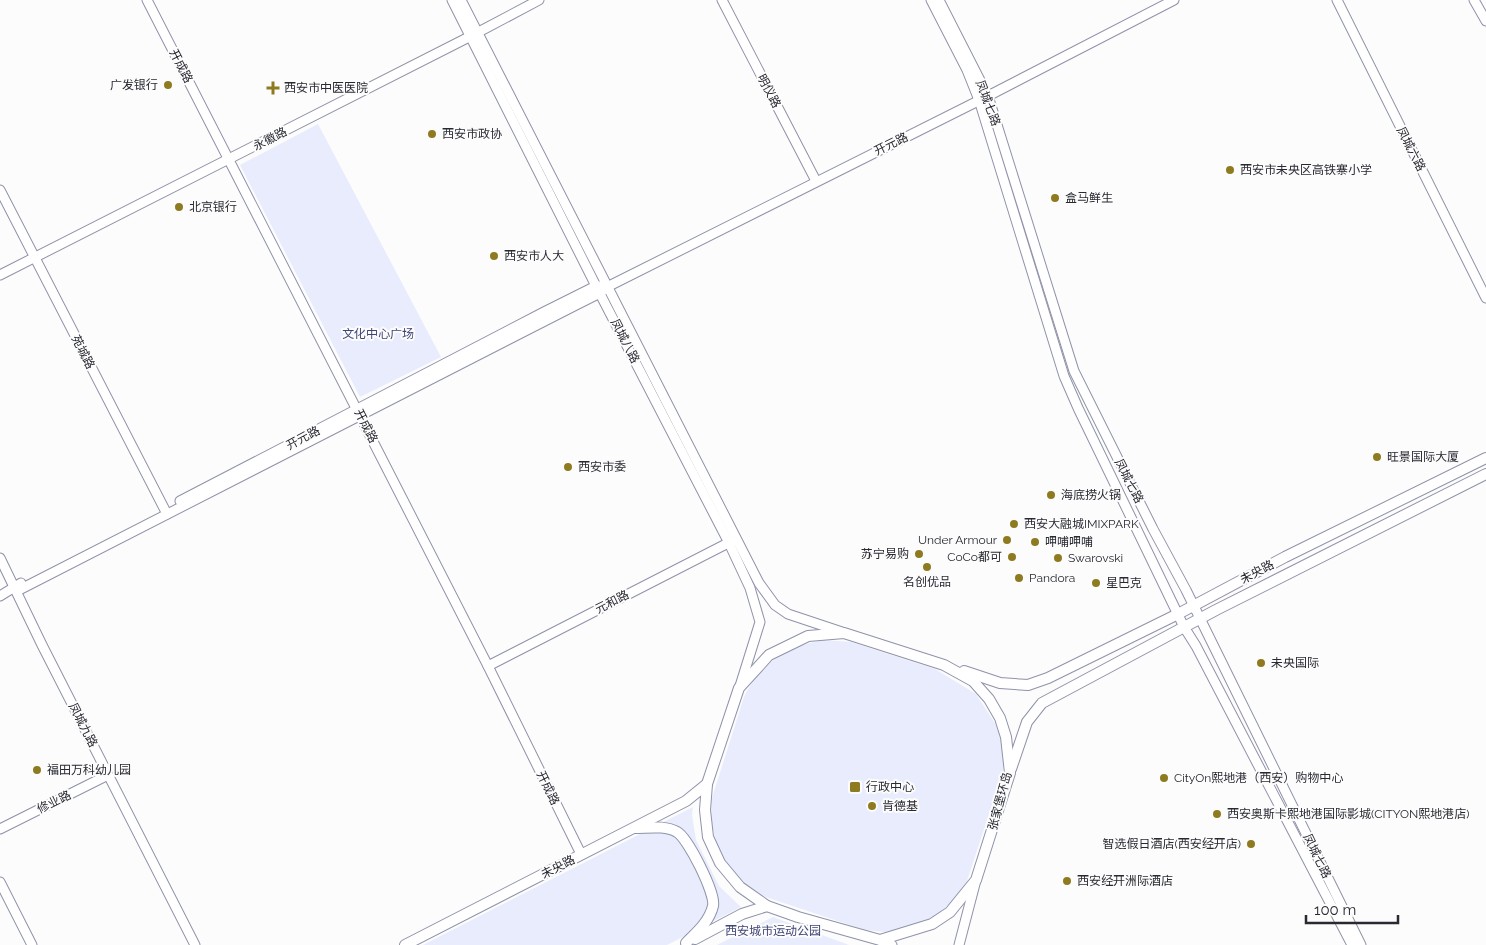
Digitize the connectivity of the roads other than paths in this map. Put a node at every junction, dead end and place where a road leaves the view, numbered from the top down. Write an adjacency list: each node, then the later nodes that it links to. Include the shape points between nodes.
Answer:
1 (147, 0): 16 (street, 开成路)
2 (452, 0): 13 (street, 凤城八路)
3 (461, 0): 13 (street, 凤城八路)
4 (539, 0): 13 (street, 永徽路)
5 (722, 0): 17 (street, 明仪路)
6 (931, 0): 15 (street, 凤城七路)
7 (938, 0): 14 (street, 凤城七路)
8 (1174, 0): 11 (street, 开元路)
9 (1337, 0): 23 (street, 凤城六路)
10 (1474, 0): 12 (street)
11 (1156, 4): 14 (street, 开元路)
12 (1486, 21)
13 (474, 34): 16 (street, 永徽路); 21 (street, 凤城八路); 22 (street, 凤城八路)
14 (988, 96): 15 (street, 开元路); 32 (street, 凤城七路, via 1074,371)
15 (979, 100): 17 (street, 开元路); 33 (street, 凤城七路, via 1064,376)
16 (228, 160): 19 (street, 永徽路); 24 (street, 开成路)
17 (816, 181): 21 (street, 开元路)
18 (0, 190): 19 (street, 苑城路)
19 (35, 258): 20 (street, 永徽路); 27 (street, 苑城路)
20 (0, 275)
21 (607, 287): 22 (street); 28 (street, 凤城八路)
22 (598, 290): 24 (street, 开元路); 28 (street, 凤城八路)
23 (1486, 298)
24 (359, 413): 27 (street, 开元路); 38 (street, 开成路)
25 (1486, 458): 32 (main road, 未央路)
26 (1486, 474): 34 (main road, 未央路)
27 (165, 512): 30 (street, 开元路)
28 (733, 541): 36 (street, 凤城八路, via 775,605 788,614); 38 (street, 元和路); 39 (street, 凤城八路, via 760,622)
29 (0, 558): 30 (street, 凤城九路)
30 (16, 588): 31 (street, 开元路); 41 (street, 凤城九路)
31 (0, 596)
32 (1193, 605): 33 (main road, 未央路); 34 (street, 凤城七路)
33 (1178, 614): 35 (street, 凤城七路); 37 (main road, 未央路, via 1028,685 1000,683)
34 (1200, 619): 35 (main road, 未央路); 57 (street, 凤城七路)
35 (1184, 627): 40 (main road, 未央路, via 1042,703 1027,722); 56 (street, 凤城七路)
36 (844, 633): 37 (main road, 张家堡环岛); 39 (main road, 张家堡环岛, via 808,636 769,655)
37 (944, 665): 40 (main road, 张家堡环岛, via 973,681 989,699 1006,737)
38 (488, 666): 45 (street, 开成路)
39 (739, 688): 42 (main road, 张家堡环岛)
40 (1010, 773): 46 (main road, 张家堡环岛)
41 (108, 775): 44 (street, 修业路); 52 (street, 凤城九路)
42 (707, 784): 43 (main road, 未央路, via 686,801); 48 (main road, 张家堡环岛, via 708,837 720,863 740,887)
43 (632, 828): 45 (main road, 未央路); 50 (main road, via 664,828 676,832 686,840 711,891 714,905 706,922)
44 (0, 829)
45 (581, 854): 53 (main road, 未央路)
46 (976, 880): 49 (main road, 张家堡环岛, via 950,912 932,924); 55 (street)
47 (0, 882): 51 (street)
48 (767, 906): 49 (main road, 张家堡环岛); 50 (main road, via 742,914)
49 (880, 940): 54 (street)
50 (685, 944)
51 (32, 945)
52 (196, 945)
53 (405, 945)
54 (892, 945)
55 (959, 945)
56 (1352, 945)
57 (1361, 945)

